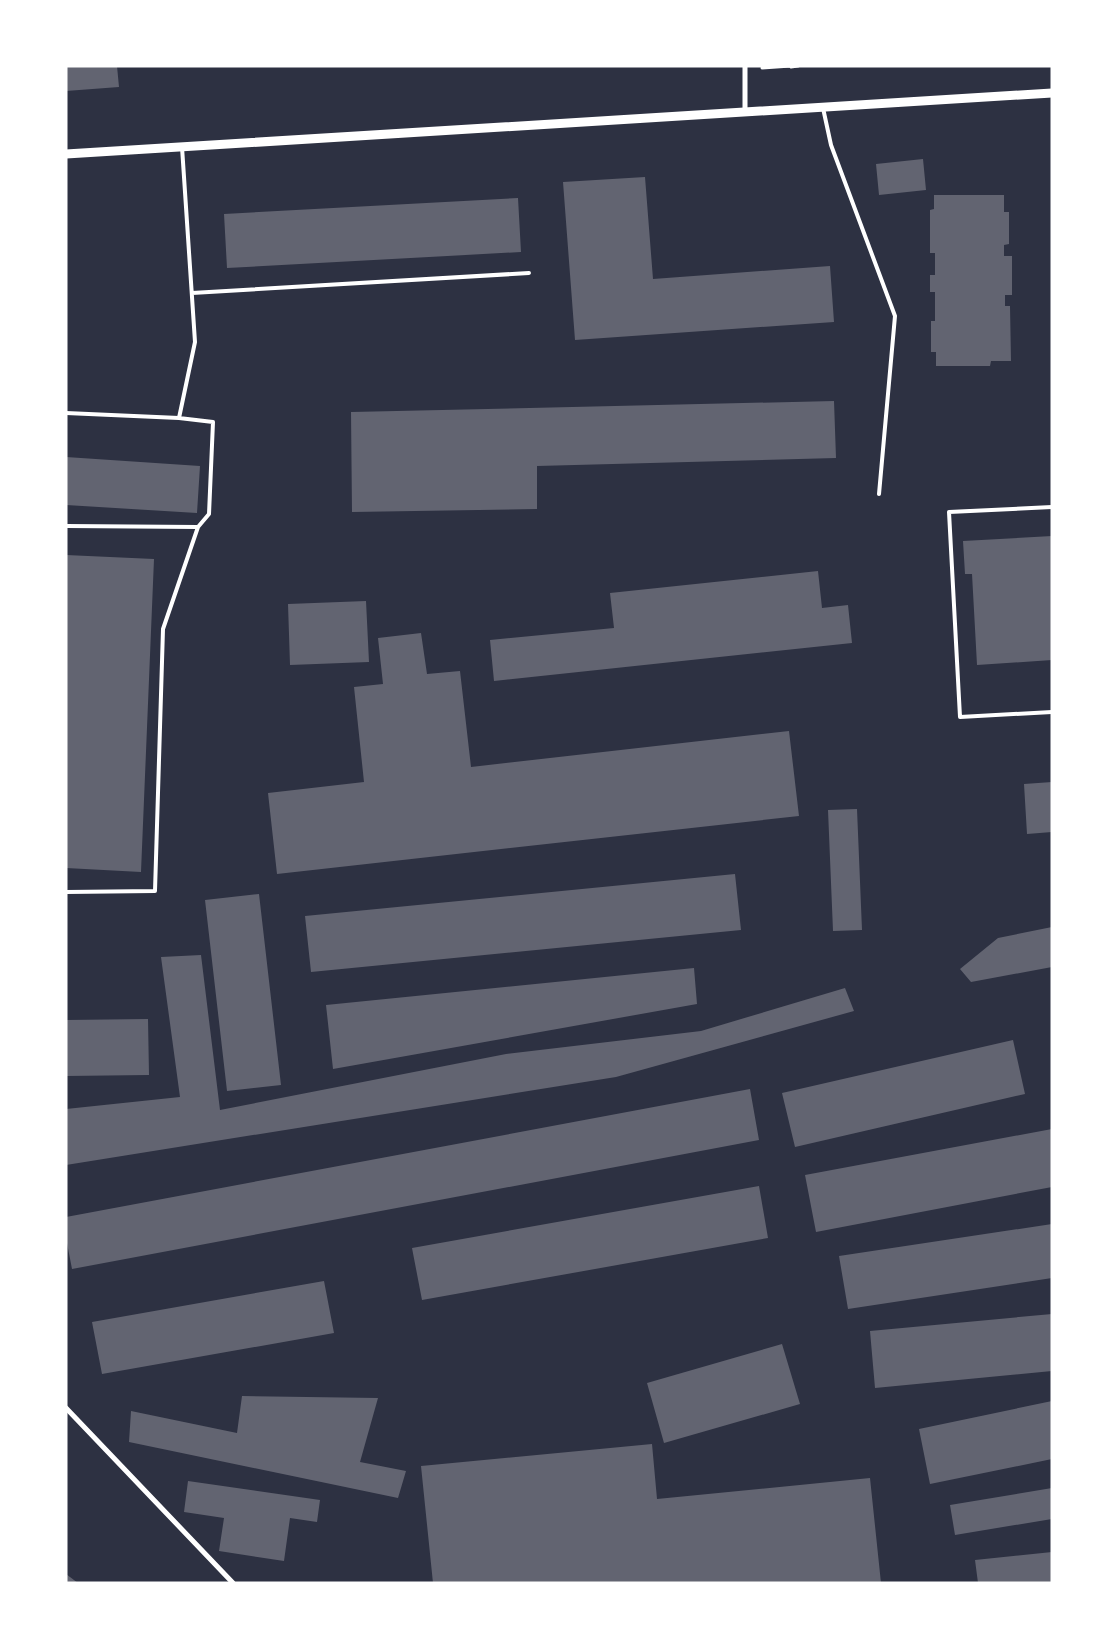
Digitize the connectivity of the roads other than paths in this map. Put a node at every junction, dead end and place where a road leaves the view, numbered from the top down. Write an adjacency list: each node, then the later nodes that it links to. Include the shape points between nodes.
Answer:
1 (745, 68): 4 (street)
2 (1052, 93): 3 (street)
3 (822, 108): 4 (street); 11 (lane, via 831,145 895,316)
4 (745, 113): 5 (street)
5 (182, 145): 6 (street); 8 (lane)
6 (66, 154)
7 (529, 273): 8 (lane)
8 (192, 293): 10 (lane, via 195,342)
9 (66, 413): 10 (lane)
10 (179, 418): 14 (lane, via 212,422 209,514)
11 (879, 494)
12 (1052, 507): 15 (lane, via 949,512 960,717)
13 (66, 526): 14 (lane)
14 (198, 527): 16 (lane, via 164,629 155,891)
15 (1052, 712)
16 (66, 892)
17 (66, 1408): 18 (street)
18 (233, 1583)

